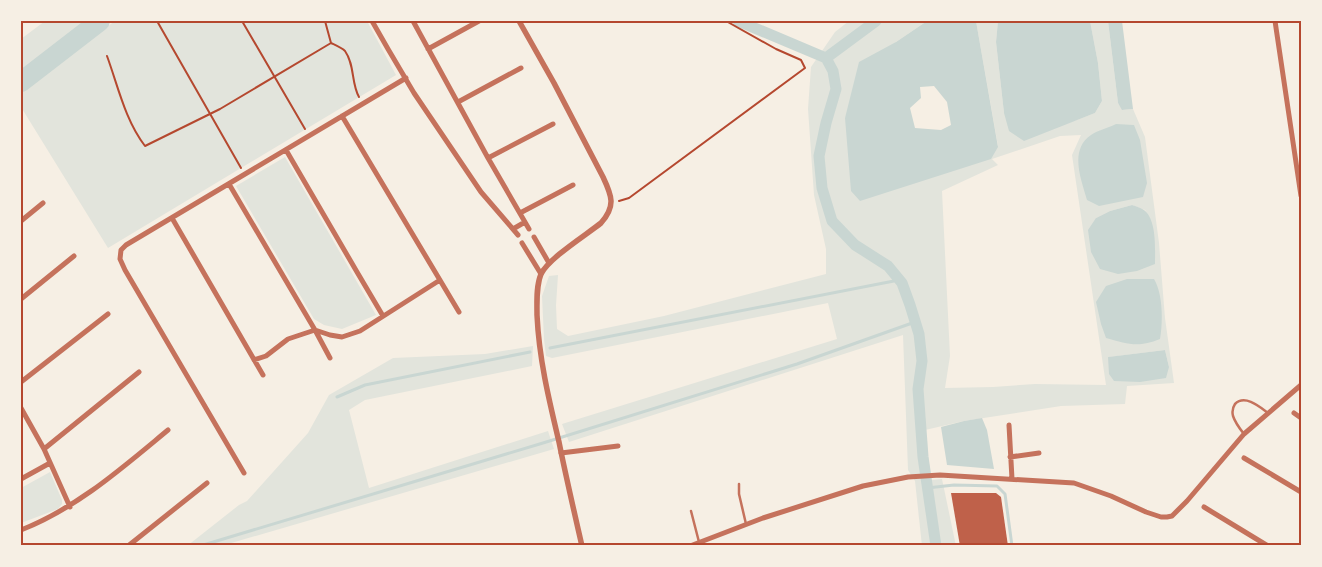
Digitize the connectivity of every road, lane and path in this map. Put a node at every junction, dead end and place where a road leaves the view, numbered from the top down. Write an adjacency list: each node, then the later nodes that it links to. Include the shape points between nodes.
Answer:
1 (157, 21): 18 (path)
2 (242, 21): 14 (path)
3 (325, 21): 10 (path)
4 (372, 21): 15 (street)
5 (413, 21): 11 (street)
6 (479, 21): 11 (street)
7 (519, 21): 28 (street, via 603,177)
8 (726, 21): 28 (path, via 801,60 805,68 629,198)
9 (1274, 21): 27 (street)
10 (331, 43): 14 (path); 17 (path, via 344,50 353,69 355,91)
11 (428, 49): 16 (street)
12 (107, 56): 18 (path, via 127,114 145,146)
13 (521, 68): 16 (street)
14 (274, 77): 18 (path); 21 (path)
15 (406, 78): 17 (street); 34 (street, via 481,192)
16 (458, 102): 23 (street)
17 (362, 104): 19 (street)
18 (210, 114): 24 (path)
19 (342, 116): 21 (street); 42 (street)
20 (553, 124): 23 (street)
21 (309, 136): 22 (street)
22 (286, 150): 24 (street); 46 (street)
23 (488, 158): 30 (street)
24 (244, 174): 25 (street)
25 (229, 184): 31 (street); 47 (street)
26 (573, 185): 30 (street)
27 (1301, 196)
28 (612, 202): 40 (street, via 601,223)
29 (43, 203): 32 (street)
30 (520, 213): 33 (street)
31 (172, 218): 49 (street); 68 (street, via 126,245 121,250 120,259)
32 (21, 221)
33 (525, 222): 34 (street); 35 (street)
34 (512, 229): 36 (street)
35 (529, 229)
36 (518, 235)
37 (534, 237): 40 (street)
38 (522, 243): 41 (street)
39 (74, 256): 43 (street)
40 (548, 263): 41 (street)
41 (541, 274): 63 (street, via 537,305 539,341)
42 (440, 280): 44 (street); 46 (street)
43 (21, 299)
44 (459, 312)
45 (108, 314): 52 (street)
46 (383, 316): 47 (street, via 360,331 342,337)
47 (315, 330): 48 (street); 49 (street, via 288,339 266,356)
48 (330, 358)
49 (254, 360): 51 (street)
50 (139, 372): 62 (street)
51 (263, 375)
52 (21, 382)
53 (1301, 385): 55 (street)
54 (21, 408): 62 (street)
55 (1268, 413): 60 (street); 60 (lane, via 1252,403 1237,402 1233,416)
56 (1294, 413): 57 (street)
57 (1301, 418)
58 (1008, 426): 65 (street)
59 (168, 430): 74 (street)
60 (1244, 434): 70 (street, via 1187,501 1172,516 1164,518 1074,483)
61 (618, 446): 63 (street)
62 (44, 449): 67 (street)
63 (561, 453): 81 (street)
64 (1039, 453): 65 (street)
65 (1010, 457): 70 (street)
66 (1244, 458): 73 (street)
67 (50, 463): 69 (street); 74 (street)
68 (244, 474)
69 (21, 479)
70 (1012, 479): 77 (street, via 940,475 908,477 863,486)
71 (207, 483): 80 (street)
72 (739, 484): 77 (lane)
73 (1301, 492)
74 (70, 507): 78 (street)
75 (1204, 508): 83 (street)
76 (691, 511): 79 (lane)
77 (746, 524): 79 (street)
78 (21, 530)
79 (699, 542): 82 (street)
80 (128, 546)
81 (582, 546)
82 (690, 546)
83 (1268, 546)

